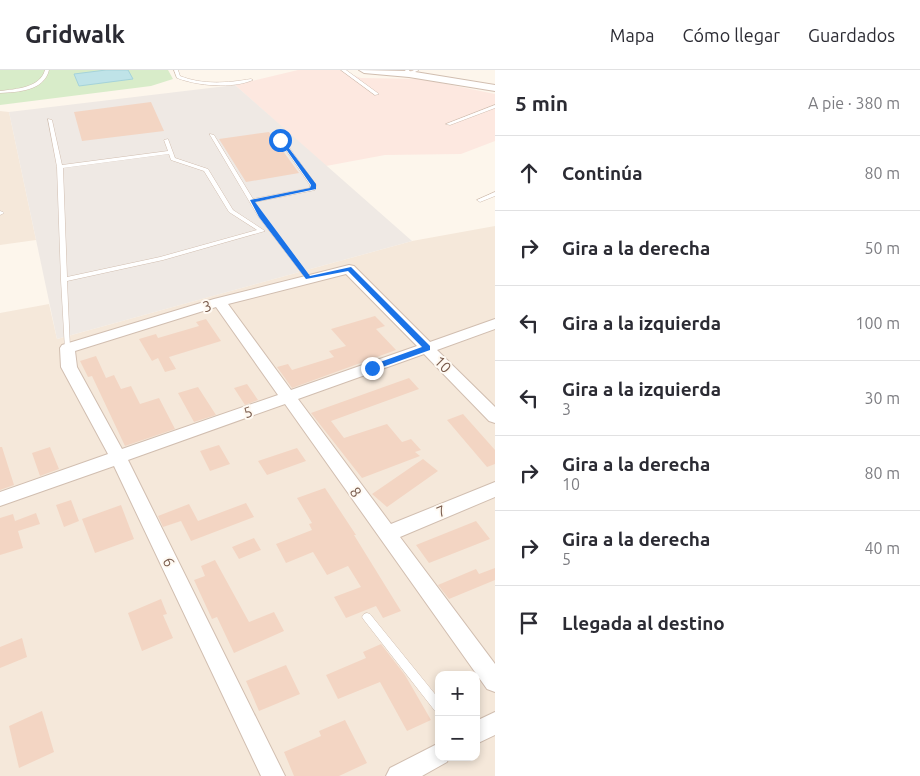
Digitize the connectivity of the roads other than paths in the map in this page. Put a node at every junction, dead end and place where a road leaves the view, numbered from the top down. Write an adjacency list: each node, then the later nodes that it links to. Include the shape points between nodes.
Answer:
1 (48, 70): 8 (lane, via 44,79 36,84)
2 (176, 70): 6 (lane, via 178,77 203,83)
3 (343, 70): 9 (lane)
4 (364, 70): 5 (street)
5 (411, 72): 7 (street)
6 (251, 80)
7 (495, 88)
8 (0, 92)
9 (377, 94)
10 (495, 106): 12 (lane)
11 (50, 120): 17 (lane)
12 (448, 124)
13 (212, 135): 20 (lane)
14 (166, 140): 16 (lane)
15 (280, 140): 20 (lane, via 314,185 313,189)
16 (170, 152): 17 (lane); 22 (lane, via 173,159 206,170 231,211)
17 (60, 167): 25 (lane)
18 (495, 194): 19 (lane)
19 (480, 200)
20 (252, 201): 21 (lane)
21 (271, 230): 22 (lane); 24 (lane)
22 (261, 231): 25 (lane, via 161,259)
23 (349, 269): 24 (street, 3); 29 (street, 10)
24 (308, 278): 26 (street, 3)
25 (64, 280): 28 (lane)
26 (219, 302): 28 (street, 3); 30 (street, 8)
27 (495, 324): 29 (street, 5)
28 (67, 348): 32 (street, 6, via 69,367)
29 (427, 348): 30 (street, 5); 31 (street, 10)
30 (287, 398): 32 (street, 5); 35 (street, 8)
31 (495, 417)
32 (118, 457): 34 (street, 5); 42 (street, 6)
33 (495, 488): 35 (street, 7)
34 (0, 499)
35 (387, 534): 37 (street, 8)
36 (367, 616): 38 (lane)
37 (495, 682)
38 (435, 702)
39 (495, 723): 40 (street)
40 (480, 731)
41 (435, 756): 43 (street)
42 (273, 776)
43 (398, 776)

